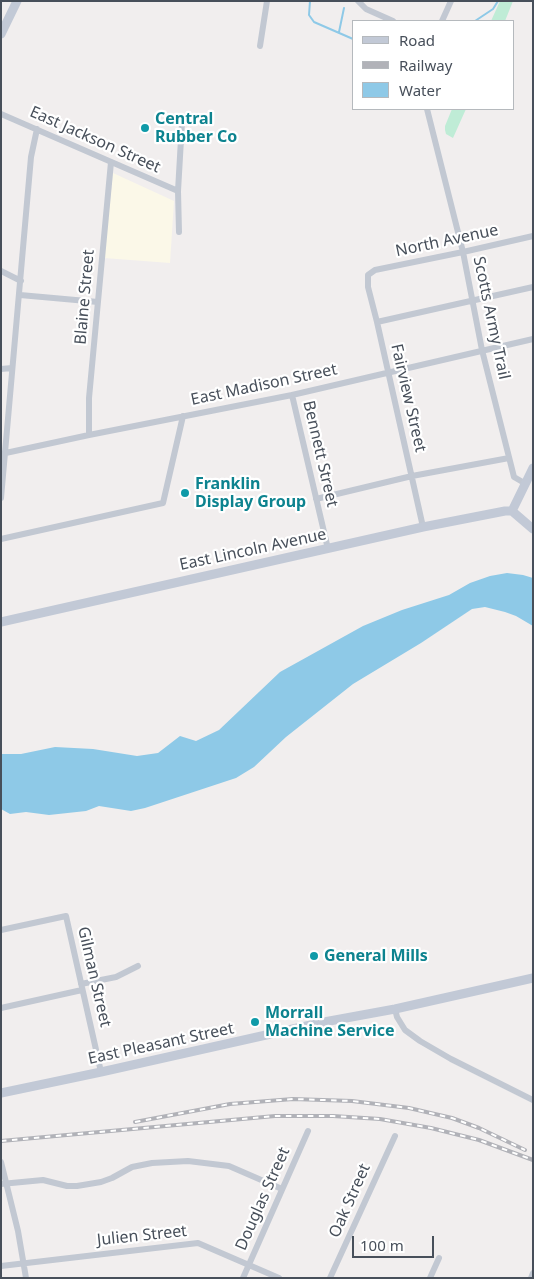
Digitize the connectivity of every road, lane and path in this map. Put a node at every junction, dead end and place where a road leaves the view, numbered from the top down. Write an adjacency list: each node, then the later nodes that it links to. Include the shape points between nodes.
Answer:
1 (17, 1): 7 (street)
2 (267, 1): 8 (street)
3 (358, 1): 5 (street, via 366,9)
4 (451, 1): 6 (street)
5 (391, 20)
6 (442, 20)
7 (1, 34)
8 (260, 46)
9 (427, 110): 17 (street, Scotts Army Trail)
10 (1, 114): 12 (street, East Jackson Street)
11 (182, 122): 14 (street)
12 (38, 129): 13 (street, East Jackson Street); 20 (street, via 31,157)
13 (111, 162): 14 (street, East Jackson Street); 24 (street, Blaine Street)
14 (178, 191): 15 (street)
15 (179, 232)
16 (533, 236): 17 (street, North Avenue)
17 (463, 252): 19 (street, North Avenue, via 375,270); 23 (street, Scotts Army Trail)
18 (1, 271): 20 (street)
19 (368, 275): 25 (street, Fairview Street)
20 (21, 281): 22 (street)
21 (533, 287): 23 (street)
22 (20, 295): 24 (street); 28 (street)
23 (472, 301): 25 (street); 27 (street, Scotts Army Trail)
24 (98, 302): 33 (street, Blaine Street)
25 (377, 322): 30 (street, Fairview Street)
26 (533, 339): 27 (street, East Madison Street)
27 (482, 350): 30 (street, East Madison Street); 35 (street, Scotts Army Trail)
28 (12, 368): 29 (street); 34 (street)
29 (1, 369)
30 (388, 371): 31 (street, East Madison Street); 37 (street, Fairview Street)
31 (292, 395): 32 (street, East Madison Street); 40 (street, Bennett Street)
32 (183, 416): 33 (street, East Madison Street); 44 (street, via 163,503)
33 (89, 435): 34 (street, East Madison Street)
34 (3, 454): 39 (street)
35 (509, 458): 37 (street); 38 (street, Scotts Army Trail, via 514,477)
36 (533, 468): 38 (street)
37 (412, 476): 40 (street); 42 (street, Fairview Street)
38 (526, 484): 41 (street)
39 (1, 498)
40 (316, 499): 45 (street, Bennett Street)
41 (512, 511): 42 (street, East Lincoln Avenue); 43 (street)
42 (423, 527): 45 (street, East Lincoln Avenue)
43 (533, 529)
44 (1, 538)
45 (328, 549): 46 (street, East Lincoln Avenue)
46 (1, 622)
47 (1, 930): 50 (street, Gilman Street, via 66,916)
48 (138, 966): 50 (street, via 116,977)
49 (533, 978): 52 (street, East Pleasant Street)
50 (82, 987): 51 (street); 53 (street, Gilman Street)
51 (1, 1008)
52 (395, 1009): 53 (street, East Pleasant Street); 55 (street, via 405,1030 420,1041)
53 (101, 1072): 54 (street, East Pleasant Street)
54 (1, 1093)
55 (533, 1100)
56 (308, 1131): 60 (street, Douglas Street)
57 (395, 1136): 69 (street, Oak Street)
58 (1, 1162): 59 (street)
59 (4, 1184): 60 (street, via 43,1180 77,1186 102,1182 132,1168 188,1161 229,1166); 62 (street)
60 (282, 1189): 63 (street, Douglas Street)
61 (439, 1258): 70 (street)
62 (24, 1264): 63 (street, Julien Street, via 198,1243); 64 (street, Julien Street); 66 (street)
63 (249, 1264): 67 (street, Douglas Street); 68 (street, Julien Street)
64 (1, 1266)
65 (533, 1273): 71 (street)
66 (26, 1278)
67 (243, 1278)
68 (279, 1278)
69 (330, 1278)
70 (430, 1278)
71 (531, 1278)

